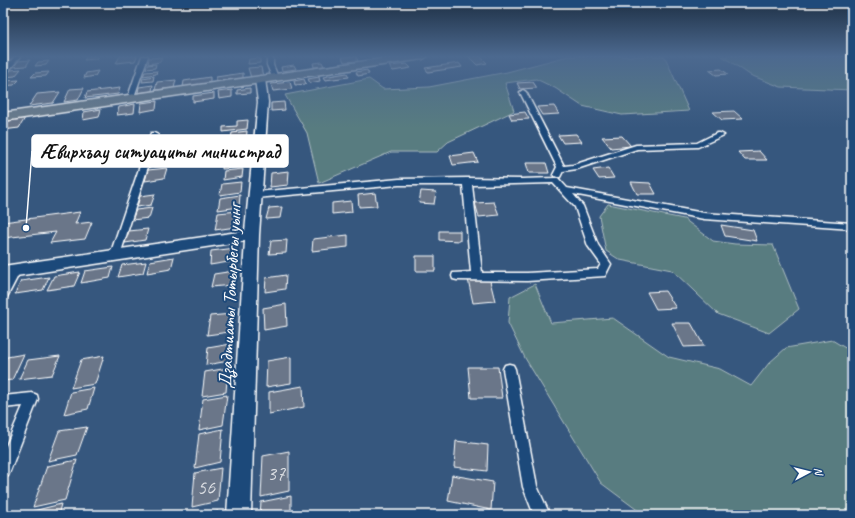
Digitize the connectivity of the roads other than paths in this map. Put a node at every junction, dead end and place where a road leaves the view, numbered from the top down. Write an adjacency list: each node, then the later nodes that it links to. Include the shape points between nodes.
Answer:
1 (137, 80): 5 (street)
2 (252, 80): 5 (highway)
3 (267, 80): 13 (street, Дзадтиаты Тотырбегы уынг, via 262,102)
4 (523, 92): 9 (street)
5 (131, 97): 6 (highway)
6 (3, 117)
7 (154, 135): 16 (street)
8 (720, 135): 9 (street, via 698,145 636,147)
9 (560, 169): 10 (street)
10 (555, 180): 11 (street); 12 (street)
11 (467, 181): 13 (street, via 399,182); 19 (street)
12 (565, 190): 14 (street, via 704,216); 19 (street, via 579,206 594,246 606,264 601,273 528,277)
13 (256, 195): 15 (street, Дзадтиаты Тотырбегы уынг)
14 (852, 226)
15 (252, 235): 16 (street); 24 (street, Дзадтиаты Тотырбегы уынг)
16 (115, 255): 17 (street)
17 (9, 271): 20 (street)
18 (457, 276): 19 (street)
19 (477, 276)
20 (3, 294)
21 (509, 369): 25 (street, via 530,487)
22 (3, 402): 23 (street, via 32,399)
23 (3, 471)
24 (239, 515)
25 (542, 515)

